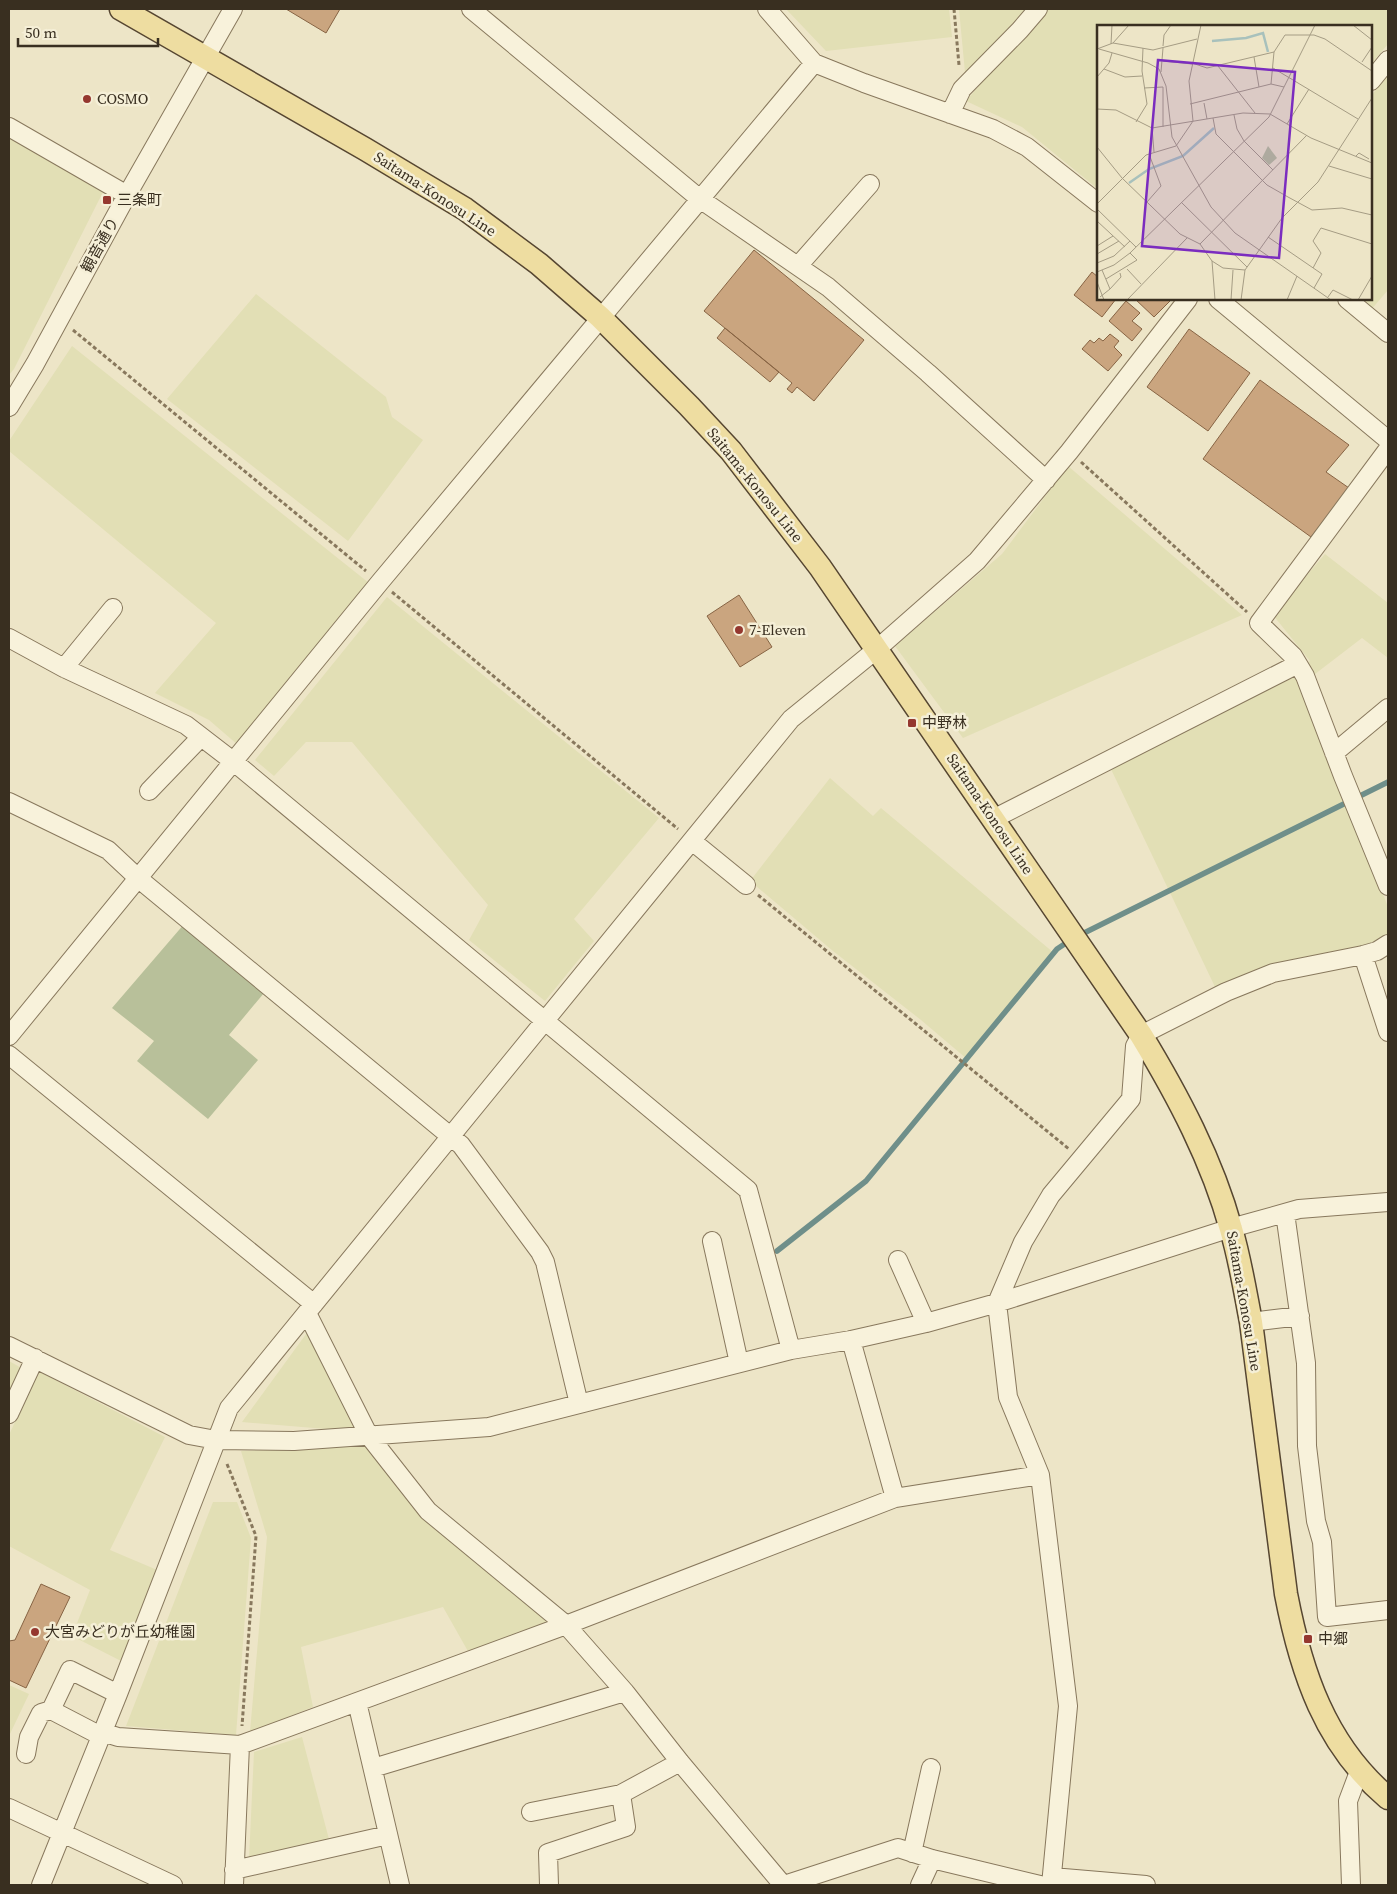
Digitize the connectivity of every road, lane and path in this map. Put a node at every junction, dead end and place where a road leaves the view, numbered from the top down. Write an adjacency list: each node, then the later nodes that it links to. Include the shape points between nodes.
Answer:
1 (121, 9): 7 (main road, Saitama-Konosu Line)
2 (233, 9): 7 (street, 観音通り)
3 (471, 9): 16 (street)
4 (767, 9): 9 (street)
5 (954, 9): 11 (path)
6 (1038, 9): 11 (street)
7 (206, 57): 15 (street, 観音通り); 22 (main road, Saitama-Konosu Line, via 465,209 539,264)
8 (1388, 60): 10 (street)
9 (814, 63): 12 (street); 16 (street)
10 (1372, 80)
11 (962, 89): 12 (street)
12 (950, 114): 17 (street, via 993,129 1027,147)
13 (9, 128): 15 (street)
14 (870, 184): 18 (street)
15 (127, 195): 24 (street, 観音通り)
16 (700, 198): 18 (street); 22 (street)
17 (1097, 203)
18 (798, 266): 28 (street, via 828,287 921,367)
19 (1187, 300): 27 (street)
20 (1219, 300): 25 (street)
21 (1348, 300): 23 (street)
22 (600, 317): 32 (main road, Saitama-Konosu Line, via 731,451 820,567); 38 (street)
23 (1388, 333)
24 (9, 407)
25 (1388, 440)
26 (1388, 449): 30 (street)
27 (1069, 452): 28 (street); 30 (path)
28 (1046, 480): 32 (street, via 977,560)
29 (113, 608): 34 (street)
30 (1259, 622): 33 (street)
31 (9, 638): 34 (street)
32 (877, 649): 41 (main road, Saitama-Konosu Line); 42 (street, via 791,719)
33 (1298, 664): 37 (street); 41 (street)
34 (64, 668): 36 (street, via 186,725)
35 (1388, 708): 37 (street)
36 (201, 737): 38 (street); 39 (street)
37 (1334, 753): 45 (street)
38 (234, 762): 43 (street); 48 (street)
39 (149, 791)
40 (9, 802): 43 (street, via 108,850)
41 (993, 818): 51 (main road, Saitama-Konosu Line)
42 (692, 840): 44 (street); 48 (street)
43 (139, 879): 50 (street); 53 (street)
44 (746, 885): 54 (path)
45 (1388, 886)
46 (1388, 944): 47 (street)
47 (1363, 955): 49 (street); 51 (street, via 1273,973 1226,992)
48 (545, 1021): 53 (street); 67 (street, via 748,1190)
49 (1388, 1032)
50 (9, 1036)
51 (1141, 1036): 54 (street, via 1135,1046 1131,1099); 57 (main road, Saitama-Konosu Line, via 1168,1079 1189,1122 1209,1165)
52 (9, 1055): 61 (street)
53 (450, 1137): 61 (street); 70 (street, via 461,1145 545,1262)
54 (1081, 1159): 60 (street, via 1051,1195 1023,1242)
55 (1388, 1202): 56 (street)
56 (1285, 1213): 57 (street); 62 (street)
57 (1231, 1228): 60 (street); 63 (main road, Saitama-Konosu Line)
58 (712, 1241): 69 (street)
59 (898, 1260): 64 (street)
60 (997, 1303): 64 (street); 74 (street, via 1008,1397)
61 (310, 1308): 72 (street); 73 (street, via 229,1408)
62 (1300, 1316): 63 (street); 76 (street, via 1306,1364 1307,1446 1316,1521 1322,1542 1327,1617)
63 (1251, 1322): 88 (main road, Saitama-Konosu Line, via 1294,1637 1319,1709)
64 (926, 1323): 65 (street)
65 (852, 1340): 67 (street); 75 (street)
66 (9, 1346): 68 (street)
67 (791, 1350): 69 (street)
68 (36, 1358): 71 (street); 73 (street)
69 (739, 1363): 70 (street)
70 (578, 1404): 72 (street, via 490,1427)
71 (9, 1414)
72 (369, 1436): 73 (street); 77 (street, via 428,1511)
73 (213, 1447): 79 (street); 83 (path, via 226,1460 256,1536)
74 (1040, 1475): 75 (street); 98 (street, via 1068,1706)
75 (895, 1498): 77 (street)
76 (1388, 1610)
77 (566, 1625): 78 (street); 80 (street)
78 (625, 1692): 85 (street); 86 (street)
79 (118, 1694): 81 (street, via 70,1670); 82 (street)
80 (357, 1702): 83 (street); 86 (street)
81 (51, 1710): 82 (street); 84 (street, via 41,1713 29,1737)
82 (102, 1734): 83 (street); 93 (street)
83 (240, 1745): 97 (street)
84 (26, 1754)
85 (680, 1762): 89 (street); 103 (street)
86 (373, 1768): 94 (street)
87 (931, 1768): 95 (street)
88 (1360, 1769): 90 (main road, Saitama-Konosu Line); 106 (street, via 1348,1801)
89 (621, 1794): 92 (street); 102 (street, via 626,1828 548,1853)
90 (1388, 1798)
91 (9, 1808): 93 (street)
92 (531, 1812)
93 (63, 1834): 99 (street); 100 (street)
94 (388, 1835): 97 (street); 101 (street)
95 (912, 1853): 96 (street); 103 (street, via 898,1848)
96 (932, 1859): 98 (street); 104 (street)
97 (234, 1878)
98 (1047, 1882): 105 (street)
99 (41, 1885)
100 (173, 1885)
101 (400, 1885)
102 (549, 1885)
103 (784, 1885)
104 (920, 1885)
105 (1146, 1885)
106 (1351, 1885)

